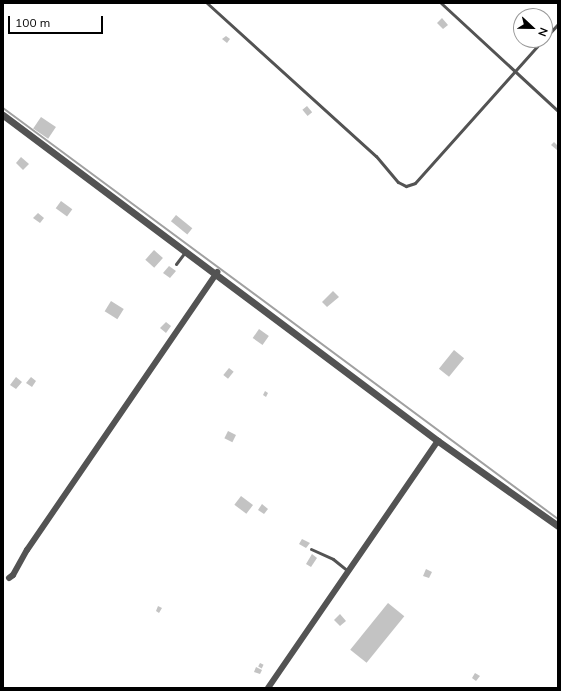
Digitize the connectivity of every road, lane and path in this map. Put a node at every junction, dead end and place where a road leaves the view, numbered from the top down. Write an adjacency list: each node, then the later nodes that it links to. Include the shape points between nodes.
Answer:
1 (206, 3): 4 (lane, via 376,156 398,182 406,186 415,183)
2 (441, 3): 4 (lane)
3 (536, 48): 4 (lane)
4 (515, 72): 5 (lane)
5 (558, 111)
6 (3, 115): 7 (street)
7 (186, 250): 8 (lane); 9 (street)
8 (176, 264)
9 (217, 272): 10 (street); 14 (street, via 79,471 26,550 16,571)
10 (438, 441): 11 (street); 13 (street)
11 (558, 526)
12 (311, 550): 13 (lane, via 333,559)
13 (348, 571): 15 (street)
14 (9, 578)
15 (268, 688)

